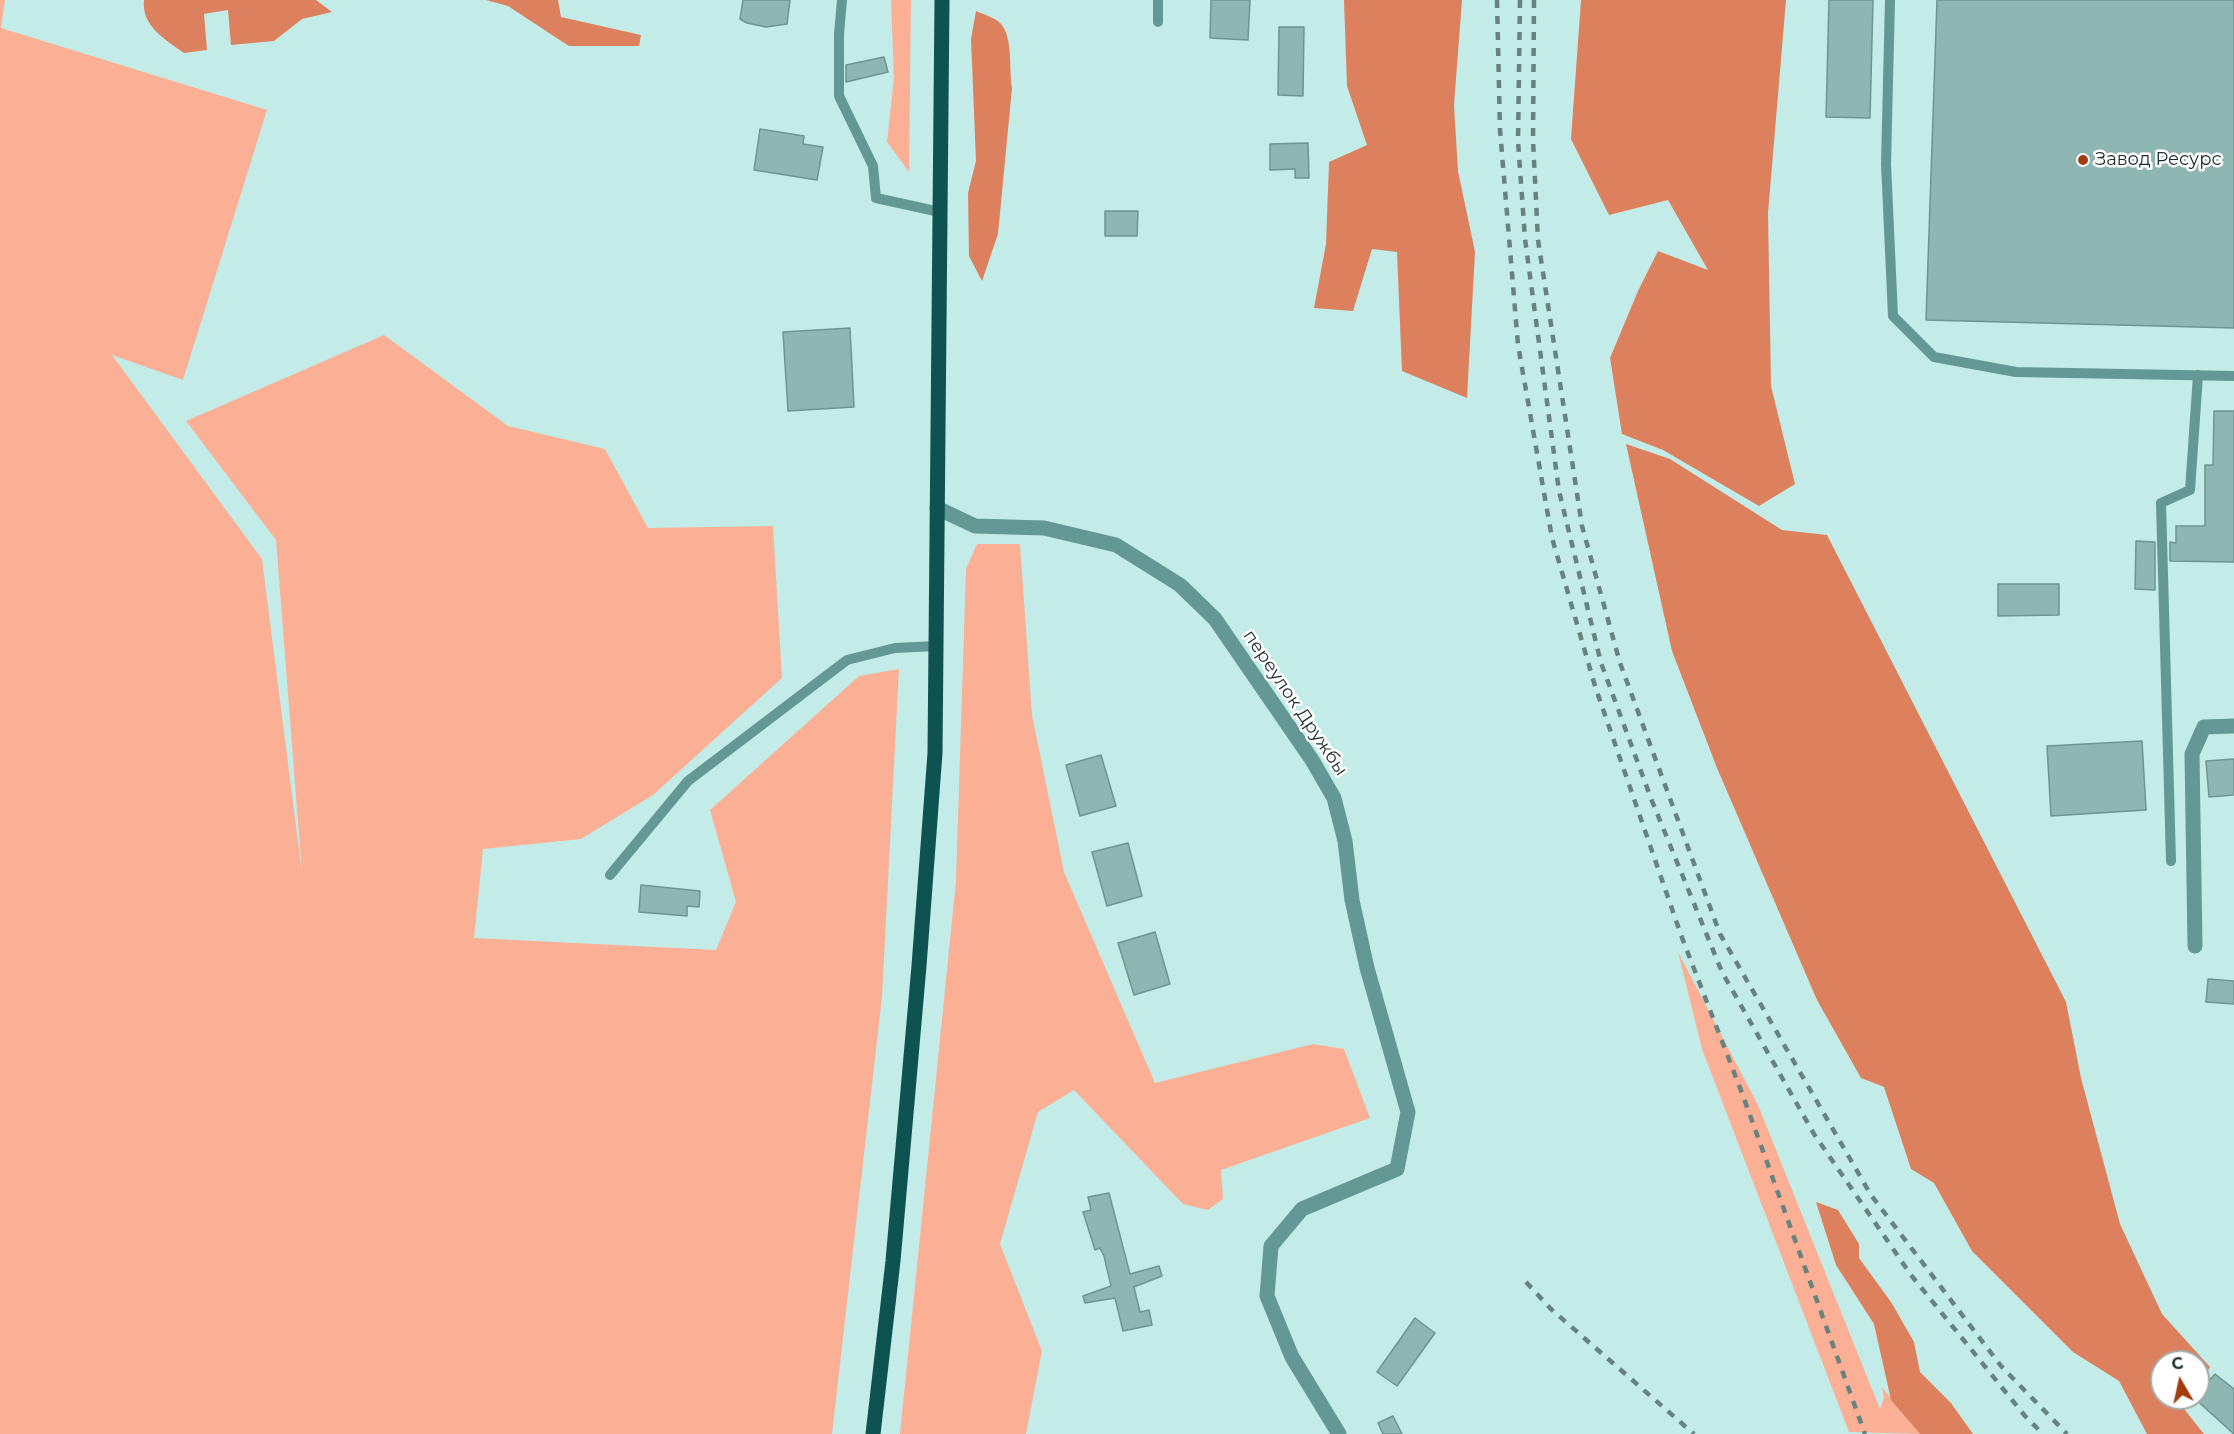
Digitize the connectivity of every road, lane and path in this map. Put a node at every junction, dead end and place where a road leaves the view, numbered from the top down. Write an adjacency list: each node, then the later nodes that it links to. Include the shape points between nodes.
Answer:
1 (842, 0): 6 (lane, via 839,96 873,166 876,198)
2 (942, 0): 6 (main road)
3 (1158, 0): 5 (lane)
4 (1890, 0): 7 (lane, via 1886,164 1893,316 1934,357 2016,372)
5 (1158, 22)
6 (940, 212): 9 (main road)
7 (2198, 375): 8 (lane); 12 (lane, via 2190,490 2161,503)
8 (2234, 376)
9 (937, 508): 10 (main road); 16 (street, переулок Дружбы, via 975,526 1044,528 1116,545 1180,585 1215,620 1334,798 1367,968 1408,1112 1397,1169 1302,1209 1271,1246 1267,1296 1292,1357)
10 (936, 646): 13 (lane, via 895,648 847,660 688,781); 15 (main road, via 935,753 919,966)
11 (2234, 726): 14 (street, via 2204,727 2192,754)
12 (2171, 861)
13 (610, 876)
14 (2195, 946)
15 (873, 1434)
16 (1339, 1434)

